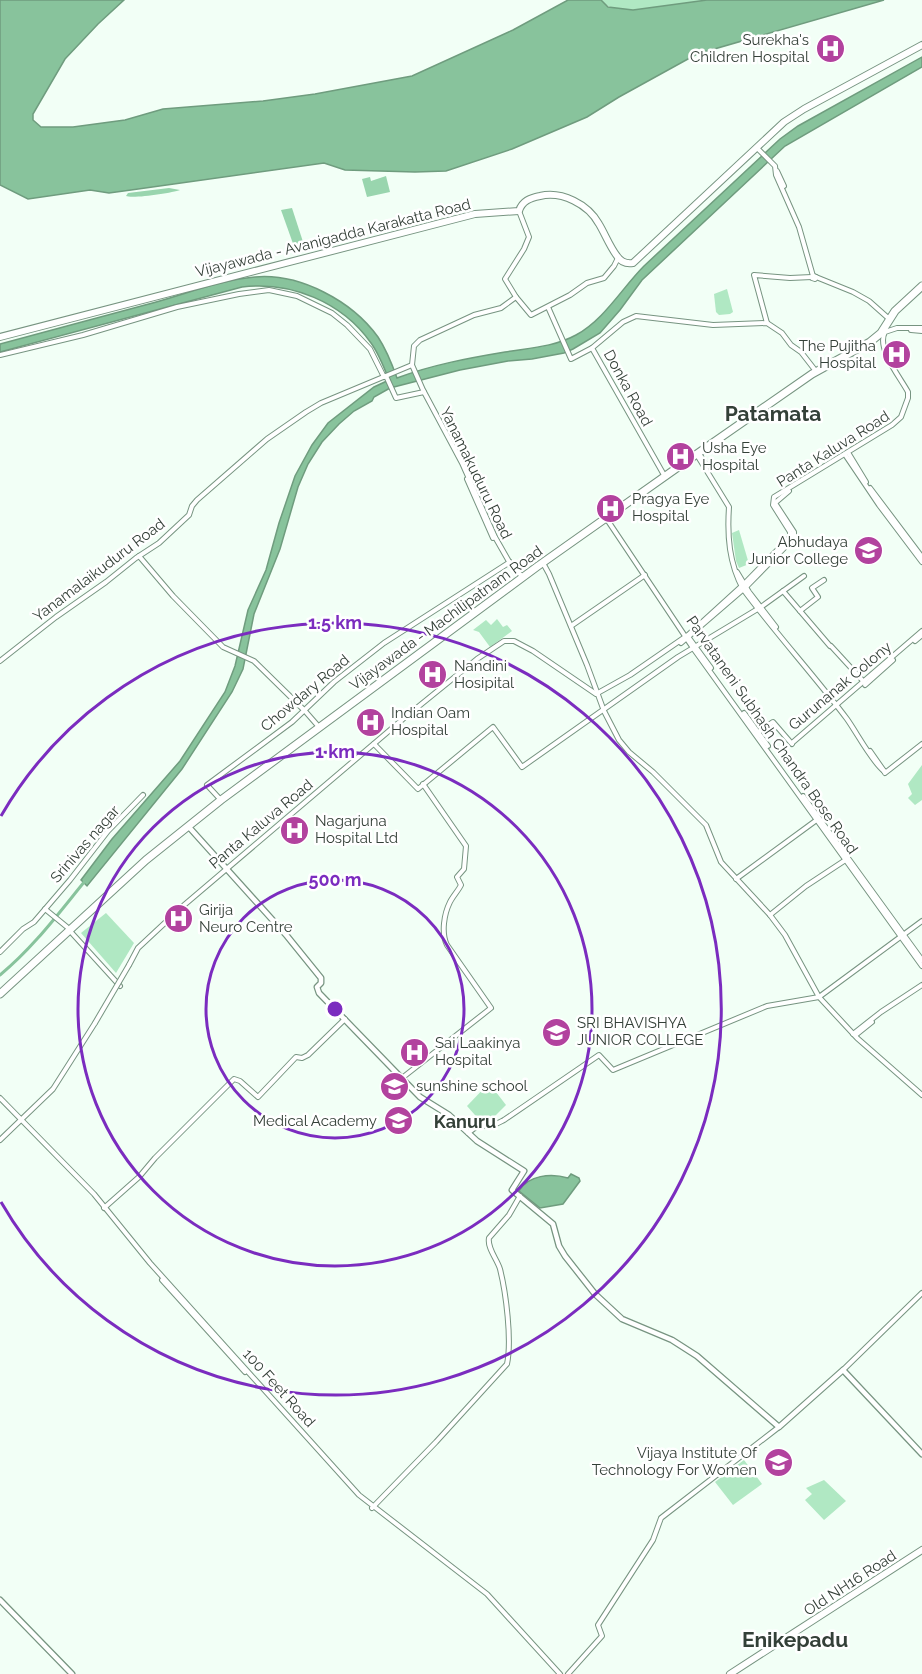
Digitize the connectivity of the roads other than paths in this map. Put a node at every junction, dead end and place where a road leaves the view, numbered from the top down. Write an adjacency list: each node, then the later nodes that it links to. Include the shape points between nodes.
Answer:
1 (922, 45): 2 (main road, via 804,109 784,122)
2 (759, 150): 4 (main road, via 633,264); 5 (street, via 776,171)
3 (519, 212): 4 (main road, via 531,198 545,195 568,199 593,214); 7 (street, via 529,237 505,279); 12 (main road, Vijayawada - Avanigadda Karakatta Road, via 475,214)
4 (618, 258): 8 (street, via 604,278 587,283)
5 (814, 277): 9 (street, via 754,275); 10 (street, via 861,298)
6 (922, 284): 10 (highway, Vijayawada - Machilipatnam Road, via 905,299)
7 (516, 297): 8 (street, via 531,315); 15 (street, via 501,308 474,315 420,340 414,346)
8 (548, 307): 13 (street, via 571,359)
9 (767, 323): 13 (street, Donka Road, via 713,325 636,316); 16 (street, via 782,333)
10 (884, 329): 11 (street); 16 (highway, Vijayawada - Machilipatnam Road); 19 (highway, Vijayawada - Machilipatnam Road); 20 (street, Panta Kaluva Road, via 885,347 910,391 908,404 899,423); 35 (street, Panta Kaluva Road, via 884,351 908,392 901,417 774,497 775,511 791,535)
11 (922, 330)
12 (0, 337)
13 (592, 348): 22 (street, Donka Road)
14 (0, 355): 17 (street, via 177,307 269,290 297,296 332,313 370,349)
15 (412, 365): 17 (street, Yanamalaikuduru Road); 18 (street, Yanamakuduru Road)
16 (815, 370): 21 (highway, Vijayawada - Machilipatnam Road)
17 (386, 377): 18 (street, via 396,399); 26 (street, Yanamalaikuduru Road, via 321,403 282,428 195,502 189,515 162,540)
18 (423, 390): 29 (street, Yanamakuduru Road)
19 (698, 453): 21 (highway, Vijayawada - Machilipatnam Road); 35 (street, via 731,506 734,565)
20 (847, 455): 25 (street); 35 (street, Panta Kaluva Road, via 776,501 795,535)
21 (674, 468): 22 (highway, Vijayawada - Machilipatnam Road); 23 (highway, Vijayawada - Machilipatnam Road)
22 (664, 475): 23 (highway, Vijayawada - Machilipatnam Road)
23 (607, 517): 24 (highway, Vijayawada - Machilipatnam Road); 31 (street, Parvataneni Subhash Chandra Bose Road)
24 (573, 541): 30 (highway, Vijayawada - Machilipatnam Road); 32 (highway, Vijayawada - Machilipatnam Road)
25 (919, 552): 27 (street); 28 (street)
26 (139, 556): 44 (street, Yanamalaikuduru Road); 49 (street, via 226,650 263,669)
27 (922, 557)
28 (922, 562)
29 (510, 563): 32 (street, Yanamakuduru Road); 49 (street, Chowdary Road, via 384,643 334,682)
30 (543, 563): 39 (highway, Vijayawada - Machilipatnam Road); 40 (street)
31 (646, 575): 40 (street); 42 (street, Parvataneni Subhash Chandra Bose Road)
32 (522, 576): 39 (highway, Vijayawada - Machilipatnam Road)
33 (805, 577): 36 (street)
34 (824, 580): 38 (street, via 812,588 818,597)
35 (744, 587): 37 (street); 42 (street, Panta Kaluva Road)
36 (785, 592): 37 (street); 38 (street)
37 (760, 609): 43 (street); 48 (street)
38 (801, 610): 46 (street)
39 (474, 613): 51 (highway, Vijayawada - Machilipatnam Road)
40 (571, 626): 47 (street)
41 (922, 633): 45 (street, Gurunanak Colony)
42 (688, 637): 43 (street, Parvataneni Subhash Chandra Bose Road); 47 (street, Panta Kaluva Road)
43 (695, 647): 50 (street); 52 (street, Parvataneni Subhash Chandra Bose Road)
44 (0, 661)
45 (883, 668): 46 (street, Gurunanak Colony); 48 (street, Gurunanak Colony)
46 (864, 682): 48 (street, Gurunanak Colony)
47 (598, 694): 50 (street); 54 (street, Panta Kaluva Road, via 591,695 531,650 507,640)
48 (838, 706): 52 (street, Gurunanak Colony, via 790,744 773,722); 53 (street, via 885,773)
49 (305, 711): 51 (street); 57 (street, Chowdary Road, via 207,785)
50 (604, 711): 55 (street, via 522,768 493,727); 62 (street, via 629,752 706,825 721,862)
51 (318, 727): 57 (highway, Vijayawada - Machilipatnam Road); 59 (highway, Vijayawada - Machilipatnam Road)
52 (757, 733): 58 (street, Parvataneni Subhash Chandra Bose Road)
53 (922, 744)
54 (375, 745): 55 (street, via 418,789); 61 (street, Panta Kaluva Road)
55 (423, 784): 78 (street, via 466,846 464,869 456,877 460,887 450,903 444,927 445,942 491,1008)
56 (143, 795): 63 (street, Srinivas nagar, via 108,831)
57 (219, 798): 59 (highway, Vijayawada - Machilipatnam Road)
58 (818, 819): 60 (street, Parvataneni Subhash Chandra Bose Road); 62 (street)
59 (187, 825): 61 (main road); 66 (highway, Vijayawada - Machilipatnam Road)
60 (848, 859): 64 (street); 67 (street, Parvataneni Subhash Chandra Bose Road)
61 (227, 870): 76 (main road, via 321,978 319,993); 81 (street, Panta Kaluva Road, bridge, via 138,948 53,1089)
62 (736, 879): 64 (street)
63 (47, 910): 66 (street); 68 (street, Srinivas nagar)
64 (770, 915): 75 (street)
65 (922, 921): 67 (street)
66 (68, 929): 71 (street); 73 (highway, Vijayawada - Machilipatnam Road); 74 (highway, Vijayawada - Machilipatnam Road)
67 (902, 936): 69 (street); 70 (street, Parvataneni Subhash Chandra Bose Road); 75 (street)
68 (0, 952)
69 (922, 960)
70 (922, 966)
71 (120, 986)
72 (922, 986): 77 (street)
73 (0, 989)
74 (0, 994)
75 (819, 997): 77 (street); 82 (street, via 767,1006 613,1070 599,1054 504,1120 493,1126 480,1125)
76 (345, 1019): 78 (main road); 85 (street, via 308,1055 296,1057 258,1097 234,1080)
77 (854, 1035): 79 (street)
78 (402, 1078): 82 (main road)
79 (922, 1095)
80 (0, 1099): 81 (street, 100 Feet Road)
81 (21, 1120): 83 (street, Panta Kaluva Road); 85 (street, 100 Feet Road)
82 (467, 1134): 84 (main road, via 524,1171 512,1190)
83 (0, 1140)
84 (520, 1196): 88 (main road, via 555,1228 565,1256 622,1319 672,1340 697,1356); 90 (street, via 488,1242 504,1294 507,1364)
85 (105, 1208): 90 (street, 100 Feet Road)
86 (922, 1293): 87 (street)
87 (842, 1371): 88 (main road); 89 (main road)
88 (779, 1427): 95 (street, via 661,1518 655,1536 598,1625 602,1636)
89 (922, 1456)
90 (372, 1508): 94 (street, 100 Feet Road, via 487,1594)
91 (922, 1551): 96 (main road, Old NH16 Road)
92 (0, 1600): 93 (main road)
93 (72, 1674)
94 (559, 1674)
95 (568, 1674)
96 (733, 1674)

